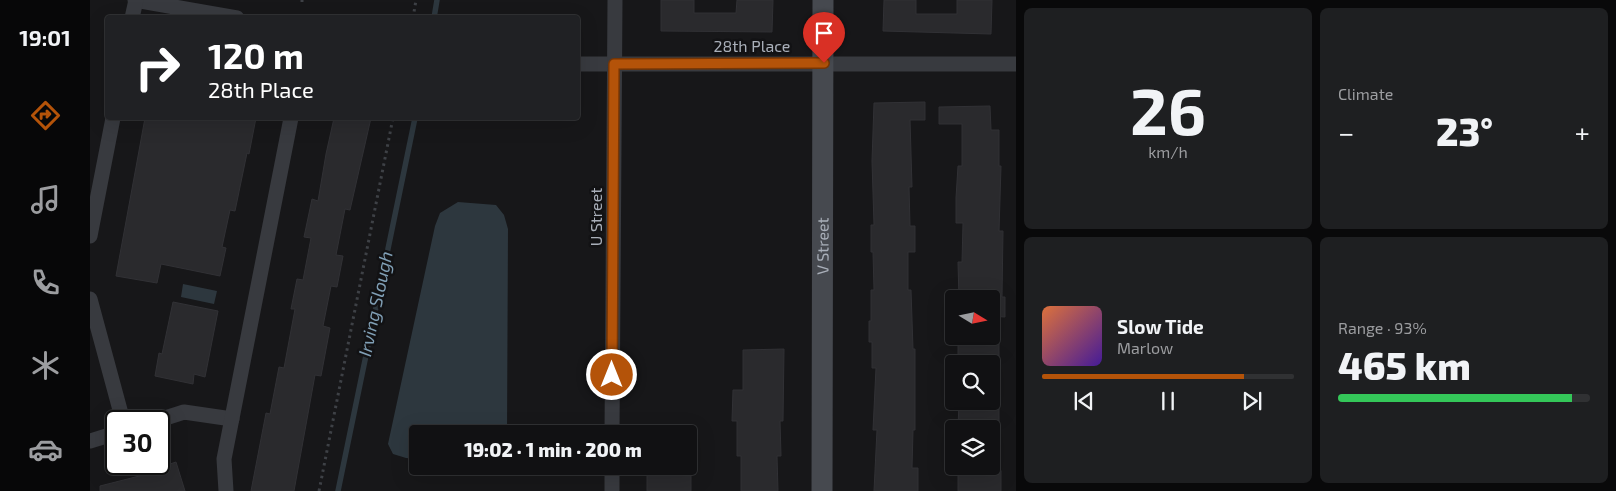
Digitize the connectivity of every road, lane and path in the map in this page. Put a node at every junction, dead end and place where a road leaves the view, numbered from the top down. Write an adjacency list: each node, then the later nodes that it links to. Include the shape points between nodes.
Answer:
1 (135, 0): 5 (street); 6 (street)
2 (416, 0): 7 (path)
3 (615, 0): 10 (street, U Street)
4 (823, 0): 8 (street, V Street)
5 (132, 15)
6 (220, 15)
7 (414, 15)
8 (824, 63): 10 (street, 28th Place); 11 (street, 28th Place); 27 (street, V Street)
9 (580, 64): 10 (street, 28th Place)
10 (614, 64): 20 (street, U Street)
11 (1016, 64)
12 (113, 120): 15 (street)
13 (291, 120): 19 (street)
14 (393, 120): 25 (path)
15 (90, 236)
16 (90, 299): 17 (street)
17 (120, 410)
18 (170, 416): 19 (street, via 184,412)
19 (232, 420): 24 (street, via 224,459)
20 (612, 425)
21 (105, 436): 22 (street)
22 (90, 441)
23 (612, 475): 26 (street)
24 (226, 491)
25 (319, 491)
26 (612, 491)
27 (822, 491)

